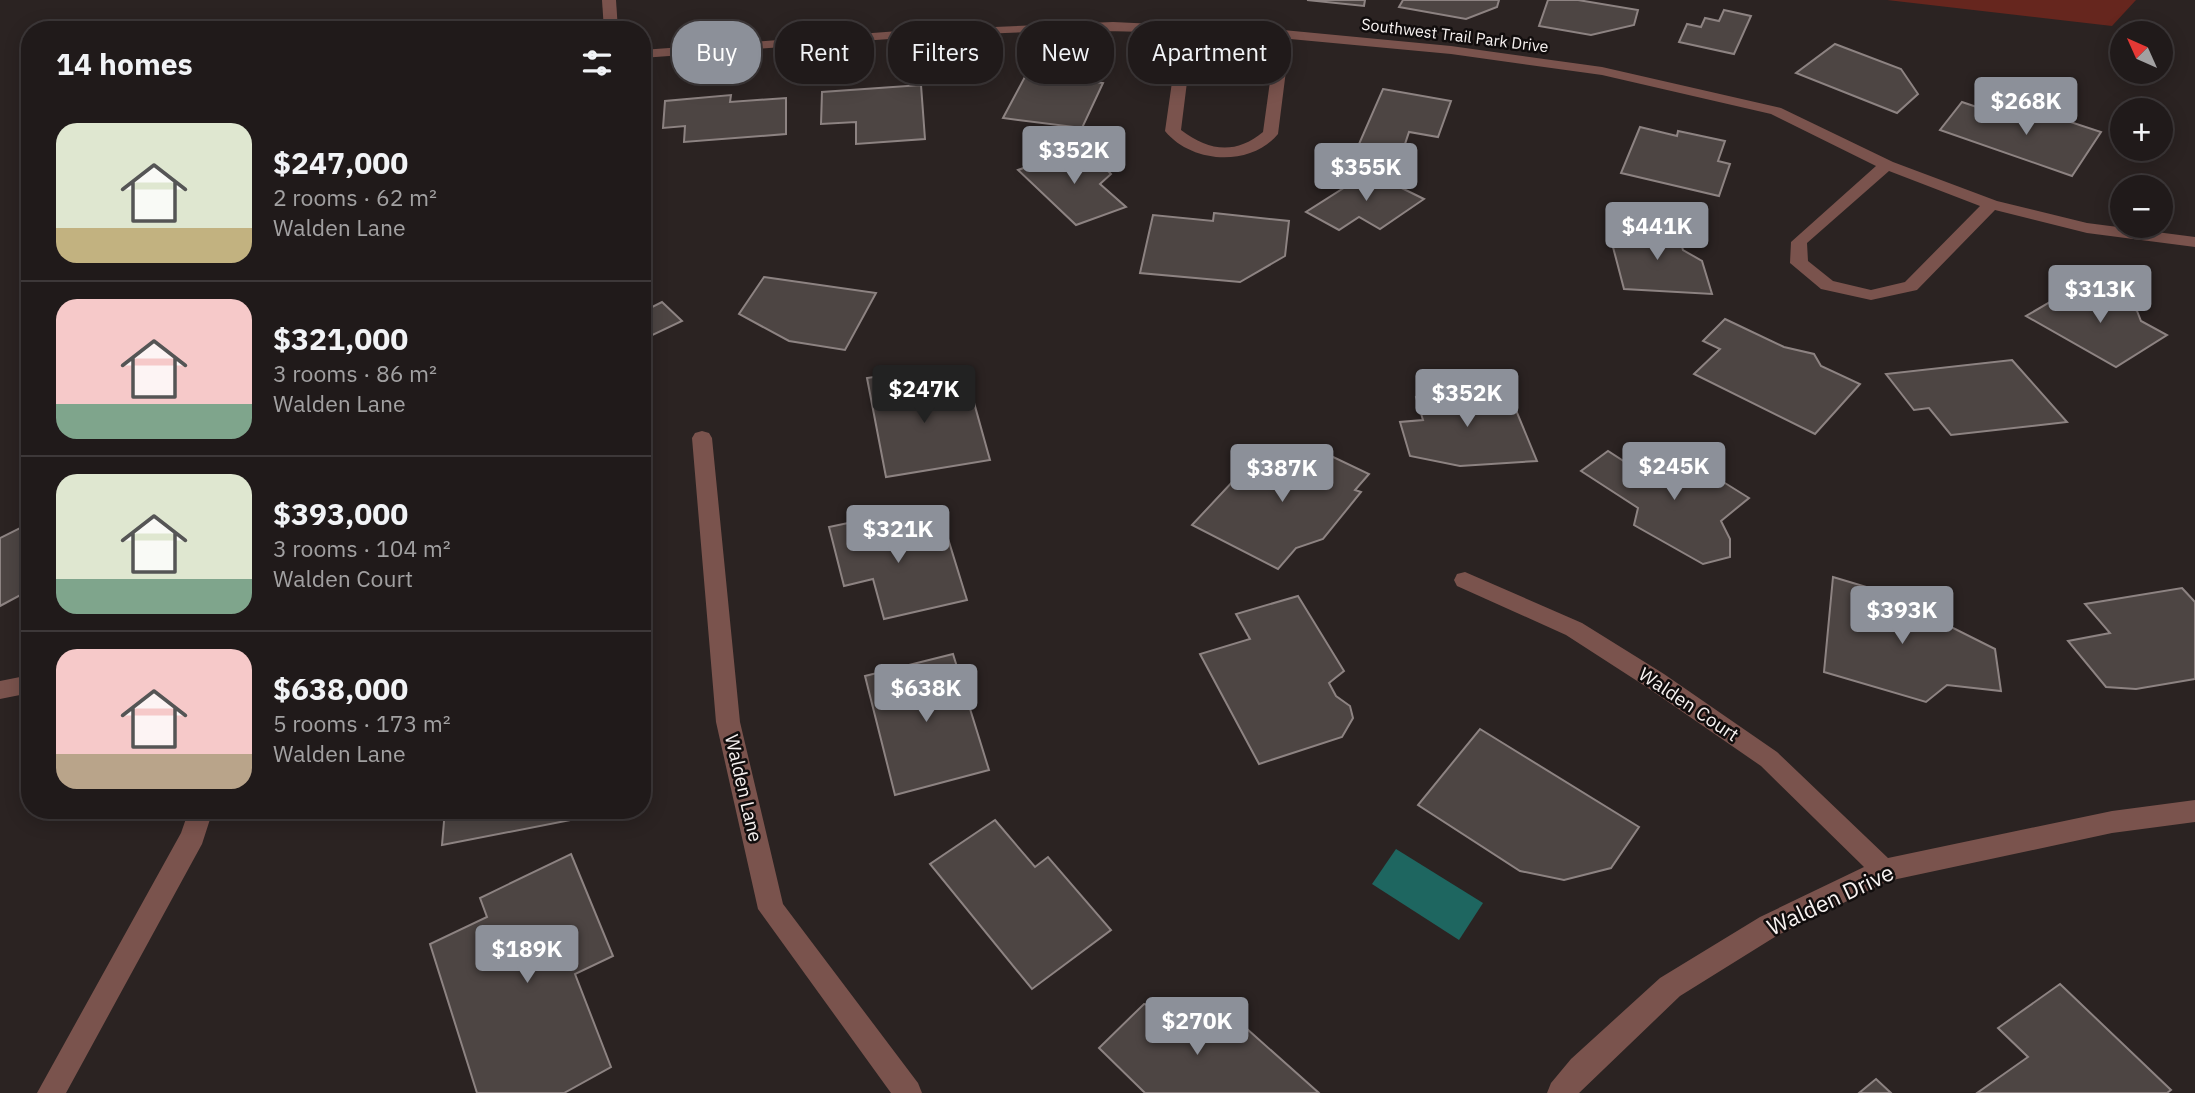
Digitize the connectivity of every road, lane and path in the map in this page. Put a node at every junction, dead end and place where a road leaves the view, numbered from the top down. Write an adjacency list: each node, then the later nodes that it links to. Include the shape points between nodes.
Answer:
1 (609, 0): 2 (street)
2 (610, 21)
3 (1128, 26): 5 (street, Southwest Trail Park Drive, via 899,35)
4 (1291, 35): 8 (street, Southwest Trail Park Drive, via 1602,71 1776,111)
5 (651, 53)
6 (1179, 84): 7 (street, via 1173,131 1190,145 1216,152 1248,150 1270,134)
7 (1278, 84)
8 (1887, 165): 9 (street, Southwest Trail Park Drive); 9 (street, via 1799,242 1799,263 1827,285 1871,295 1911,286)
9 (1992, 204): 10 (street, Southwest Trail Park Drive, via 2087,228)
10 (2195, 242)
11 (702, 438): 19 (street, Walden Lane, via 729,722 771,909)
12 (1465, 580): 17 (street, Walden Court, via 1574,629 1758,751)
13 (21, 686): 14 (street)
14 (0, 690)
15 (2195, 811): 17 (street, Walden Drive, via 2112,822)
16 (198, 819): 18 (street)
17 (1884, 870): 20 (street, Walden Drive, via 1769,926 1670,987)
18 (51, 1093)
19 (908, 1093)
20 (1561, 1093)

